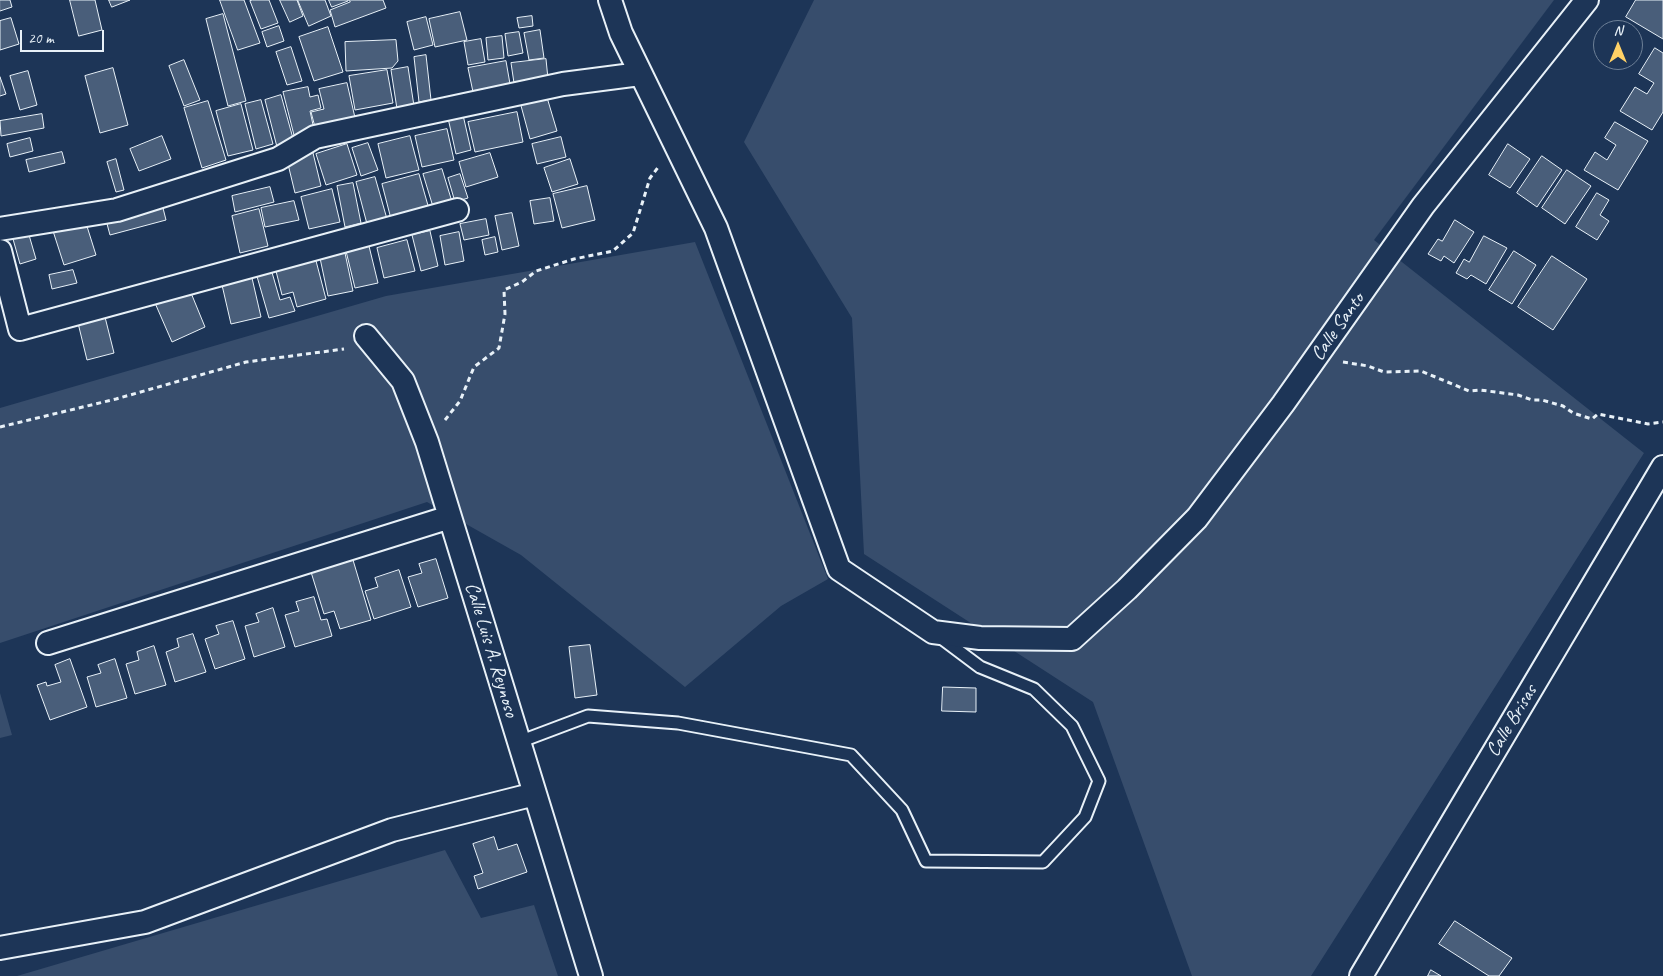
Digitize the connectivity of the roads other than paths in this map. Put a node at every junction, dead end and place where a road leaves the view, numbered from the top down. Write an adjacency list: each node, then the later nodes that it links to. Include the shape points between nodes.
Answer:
1 (610, 0): 3 (street, via 620,33)
2 (1587, 0): 10 (street, Calle Santo, via 1423,206 1197,518 1127,589 1072,638 980,638)
3 (640, 74): 5 (street, via 563,84 315,138 278,159 117,210); 10 (street, via 716,228 839,569)
4 (457, 210): 6 (street, via 20,329)
5 (0, 229)
6 (0, 251)
7 (366, 336): 9 (street, Calle Luis A. Reynoso, via 402,380 427,442)
8 (1663, 467): 16 (street, Calle Brisas)
9 (450, 516): 11 (street); 12 (street, Calle Luis A. Reynoso)
10 (933, 632): 12 (lane, via 980,667 1034,689 1072,726 1098,782 1085,817 1043,862 926,861 902,810 851,754 678,722 588,716)
11 (48, 643)
12 (519, 742): 13 (street, Calle Luis A. Reynoso)
13 (535, 794): 14 (street, via 392,830 145,922); 15 (street, Calle Luis A. Reynoso)
14 (0, 948)
15 (591, 976)
16 (1361, 976)

